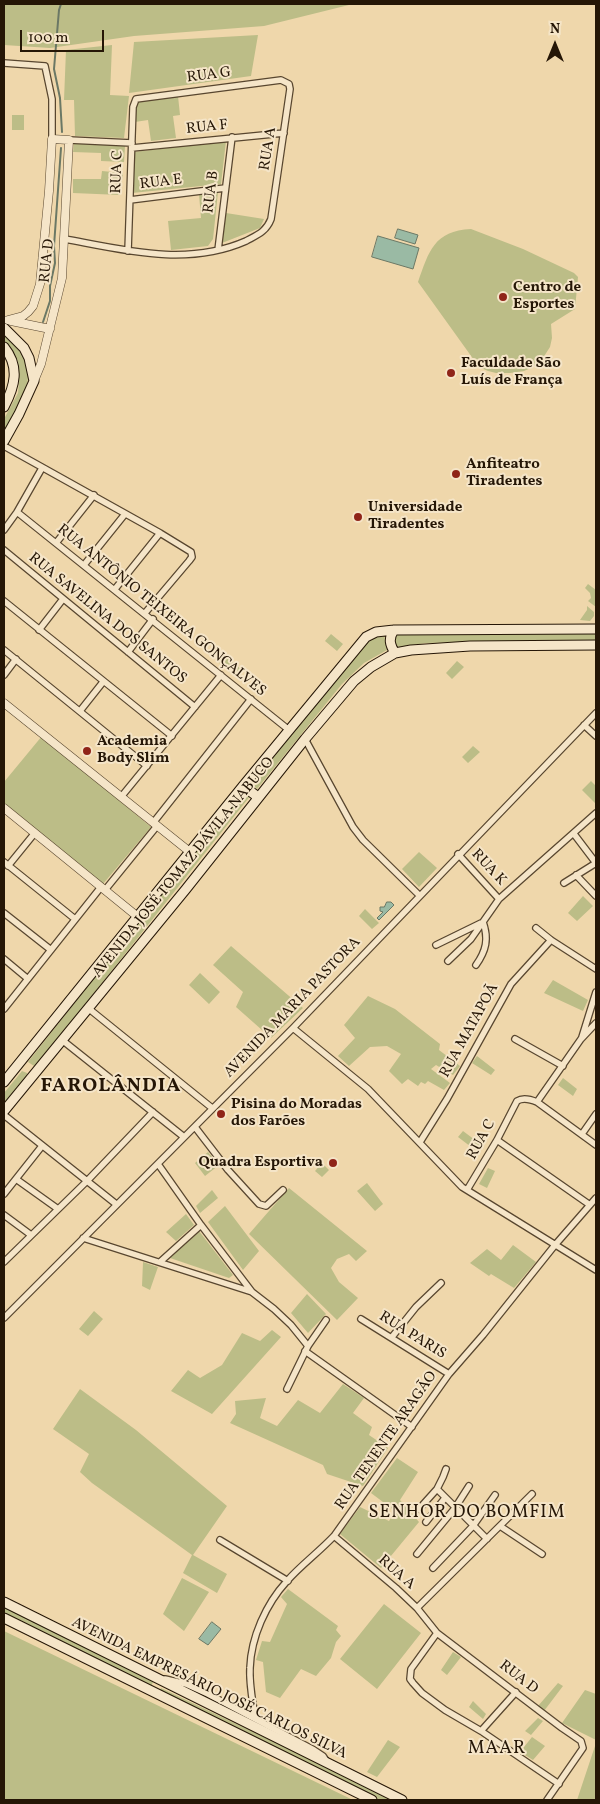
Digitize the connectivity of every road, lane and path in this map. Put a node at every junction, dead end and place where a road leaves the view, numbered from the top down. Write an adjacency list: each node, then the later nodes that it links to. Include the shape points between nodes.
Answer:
1 (4, 63): 6 (street, via 44,66 52,99)
2 (281, 80): 3 (street, RUA G); 4 (street, RUA A, via 289,84 290,89)
3 (140, 97): 8 (street, RUA C, via 133,107)
4 (284, 133): 5 (street, RUA F); 12 (street, RUA A, via 268,226 255,236)
5 (232, 137): 8 (street, RUA F); 9 (street, RUA B)
6 (52, 139): 7 (street); 14 (street, via 40,284 28,312)
7 (69, 140): 8 (street, RUA F); 11 (street, RUA D)
8 (132, 145): 10 (street, RUA C)
9 (225, 188): 10 (street, RUA E); 12 (street, RUA B)
10 (130, 200): 13 (street, RUA C)
11 (65, 239): 13 (street); 15 (street, RUA D, via 62,278)
12 (218, 250): 13 (street, via 177,255)
13 (128, 251)
14 (5, 323): 15 (street); 17 (main road, via 29,358)
15 (50, 329): 17 (street, RUA D)
16 (4, 347): 18 (main road, via 10,354 15,380)
17 (34, 381): 19 (main road)
18 (4, 407)
19 (4, 440)
20 (4, 446): 21 (street)
21 (42, 468): 22 (street); 23 (street)
22 (94, 495): 24 (street); 27 (street)
23 (17, 512): 25 (street); 27 (street, RUA ANTÔNIO TEIXEIRA GONÇALVES)
24 (125, 514): 26 (street); 29 (street)
25 (4, 530)
26 (160, 533): 30 (street); 33 (street, via 191,552 192,557)
27 (56, 542): 29 (street, RUA ANTÔNIO TEIXEIRA GONÇALVES)
28 (4, 550): 31 (street, RUA SAVELINA DOS SANTOS)
29 (84, 565): 30 (street, RUA ANTÔNIO TEIXEIRA GONÇALVES)
30 (115, 589): 33 (street, RUA ANTÔNIO TEIXEIRA GONÇALVES)
31 (63, 599): 36 (street); 40 (street, RUA SAVELINA DOS SANTOS)
32 (4, 601): 36 (street)
33 (145, 613): 34 (street, RUA ANTÔNIO TEIXEIRA GONÇALVES)
34 (152, 619): 40 (street); 43 (street, RUA ANTÔNIO TEIXEIRA GONÇALVES)
35 (596, 629): 37 (main road, AVENIDA JOSÉ TOMAZ DÁVILA NABUCO)
36 (39, 630): 45 (street)
37 (394, 630): 41 (main road, via 390,644); 52 (main road, AVENIDA JOSÉ TOMAZ DÁVILA NABUCO, via 366,637)
38 (596, 645): 41 (main road, via 436,648)
39 (4, 650): 42 (street)
40 (128, 652): 48 (street, RUA SAVELINA DOS SANTOS)
41 (396, 654): 55 (main road, AVENIDA JOSÉ TOMAZ DÁVILA NABUCO, via 354,681)
42 (16, 659): 44 (street); 49 (street)
43 (221, 674): 46 (street, RUA ANTÔNIO TEIXEIRA GONÇALVES); 48 (street)
44 (4, 675)
45 (104, 682): 49 (street); 53 (street)
46 (252, 699): 52 (street, RUA ANTÔNIO TEIXEIRA GONÇALVES); 62 (street)
47 (4, 702): 58 (street)
48 (195, 707): 53 (street)
49 (80, 711): 56 (street)
50 (596, 712): 51 (street, AVENIDA MARIA PASTORA)
51 (584, 725): 54 (street); 66 (street, AVENIDA MARIA PASTORA, via 511,796)
52 (289, 730): 57 (main road, AVENIDA JOSÉ TOMAZ DÁVILA NABUCO)
53 (172, 736): 56 (street)
54 (596, 736)
55 (305, 738): 59 (main road, AVENIDA JOSÉ TOMAZ DÁVILA NABUCO); 72 (street, via 353,827)
56 (147, 766): 58 (street)
57 (243, 786): 59 (main road); 65 (main road, AVENIDA JOSÉ TOMAZ DÁVILA NABUCO)
58 (121, 797): 62 (street)
59 (258, 797): 89 (main road, AVENIDA JOSÉ TOMAZ DÁVILA NABUCO)
60 (4, 808): 63 (street)
61 (596, 813): 64 (street)
62 (156, 824): 65 (street); 71 (street)
63 (34, 834): 68 (street); 71 (street)
64 (574, 834): 67 (street); 74 (street)
65 (190, 852): 76 (main road, AVENIDA JOSÉ TOMAZ DÁVILA NABUCO)
66 (458, 854): 72 (street, AVENIDA MARIA PASTORA); 74 (street, RUA K)
67 (596, 863): 69 (street)
68 (6, 864): 77 (street)
69 (576, 875): 70 (street); 73 (street)
70 (564, 883)
71 (103, 888): 76 (street); 77 (street)
72 (420, 896): 92 (street, AVENIDA MARIA PASTORA)
73 (596, 896)
74 (499, 899): 78 (street)
75 (4, 913): 82 (street)
76 (138, 918): 96 (main road, AVENIDA JOSÉ TOMAZ DÁVILA NABUCO)
77 (75, 919): 82 (street)
78 (483, 922): 81 (street); 84 (street, via 468,943); 85 (street, via 486,944)
79 (536, 928): 80 (street)
80 (551, 940): 86 (street); 110 (street, RUA MATAPOÃ, via 507,989)
81 (436, 945)
82 (50, 950): 87 (street)
83 (4, 959): 87 (street)
84 (448, 961)
85 (476, 965)
86 (596, 969)
87 (28, 979): 90 (street)
88 (596, 992): 94 (street)
89 (88, 1008): 95 (main road, AVENIDA JOSÉ TOMAZ DÁVILA NABUCO); 101 (street)
90 (4, 1009)
91 (596, 1022): 94 (street)
92 (293, 1028): 101 (street, AVENIDA MARIA PASTORA); 110 (street, via 368,1089)
93 (515, 1039): 97 (street)
94 (581, 1039): 97 (street)
95 (62, 1040): 98 (main road, AVENIDA JOSÉ TOMAZ DÁVILA NABUCO); 103 (street)
96 (21, 1061): 98 (main road); 99 (main road, AVENIDA JOSÉ TOMAZ DÁVILA NABUCO)
97 (563, 1066): 100 (street)
98 (35, 1072): 102 (main road, AVENIDA JOSÉ TOMAZ DÁVILA NABUCO)
99 (4, 1082)
100 (536, 1102): 107 (street); 109 (street, RUA C, via 526,1098 516,1101)
101 (212, 1108): 106 (street, AVENIDA MARIA PASTORA)
102 (4, 1111)
103 (153, 1112): 108 (street); 115 (street)
104 (596, 1114): 107 (street)
105 (4, 1115): 112 (street)
106 (195, 1127): 108 (street, AVENIDA MARIA PASTORA); 116 (street, via 228,1170 260,1204 266,1206)
107 (582, 1134): 111 (street)
108 (184, 1137): 113 (street, AVENIDA MARIA PASTORA)
109 (497, 1140): 117 (street, RUA C); 121 (street)
110 (420, 1142): 117 (street)
111 (596, 1144)
112 (42, 1146): 114 (street); 115 (street)
113 (158, 1164): 120 (street, AVENIDA MARIA PASTORA); 124 (street)
114 (16, 1179): 118 (street); 122 (street)
115 (87, 1181): 120 (street); 122 (street)
116 (283, 1190)
117 (467, 1190): 127 (street)
118 (4, 1194)
119 (596, 1198): 121 (street, RUA TENENTE ARAGÃO)
120 (116, 1204): 126 (street, AVENIDA MARIA PASTORA)
121 (590, 1205): 127 (street, RUA TENENTE ARAGÃO)
122 (58, 1209): 125 (street)
123 (4, 1215): 125 (street)
124 (200, 1225): 129 (street); 131 (street)
125 (31, 1235): 128 (street)
126 (83, 1238): 129 (street); 135 (street, AVENIDA MARIA PASTORA)
127 (555, 1245): 130 (street); 140 (street, RUA TENENTE ARAGÃO)
128 (4, 1262)
129 (160, 1262): 132 (street)
130 (596, 1270)
131 (238, 1273): 132 (street, via 236,1280); 134 (street)
132 (226, 1283): 134 (street)
133 (440, 1283): 138 (street, via 416,1306)
134 (252, 1292): 139 (street, via 279,1314)
135 (5, 1316)
136 (361, 1319): 138 (street, RUA PARIS)
137 (326, 1320): 139 (street)
138 (392, 1338): 140 (street, RUA PARIS)
139 (306, 1349): 141 (street); 142 (street)
140 (449, 1374): 142 (street, RUA TENENTE ARAGÃO)
141 (287, 1389)
142 (412, 1427): 154 (street, RUA TENENTE ARAGÃO)
143 (446, 1469): 145 (street)
144 (470, 1486): 149 (street)
145 (437, 1489): 148 (street); 150 (street)
146 (532, 1494): 153 (street)
147 (494, 1495): 152 (street)
148 (445, 1498): 149 (street); 151 (street)
149 (455, 1508): 152 (street); 157 (street)
150 (419, 1509)
151 (426, 1522)
152 (473, 1526): 155 (street); 159 (street)
153 (500, 1526): 155 (street); 158 (street)
154 (334, 1536): 160 (street, RUA TENENTE ARAGÃO); 162 (street, RUA A)
155 (487, 1539): 162 (street)
156 (220, 1540): 160 (street)
157 (416, 1554)
158 (542, 1554)
159 (433, 1568)
160 (288, 1581): 169 (street, RUA TENENTE ARAGÃO, via 270,1603 250,1657)
161 (4, 1602): 165 (main road, AVENIDA EMPRESÁRIO JOSÉ CARLOS SILVA)
162 (417, 1608): 164 (street, RUA A)
163 (4, 1618): 166 (main road, AVENIDA EMPRESÁRIO JOSÉ CARLOS SILVA)
164 (437, 1633): 167 (street, RUA D); 170 (street, via 411,1669 413,1683 445,1710)
165 (159, 1680): 166 (main road); 168 (main road, AVENIDA EMPRESÁRIO JOSÉ CARLOS SILVA)
166 (153, 1692): 173 (main road, AVENIDA EMPRESÁRIO JOSÉ CARLOS SILVA)
167 (516, 1692): 170 (street); 172 (street, RUA D, via 583,1743)
168 (222, 1706): 169 (street); 171 (main road, AVENIDA EMPRESÁRIO JOSÉ CARLOS SILVA)
169 (255, 1718): 171 (street, via 314,1750)
170 (481, 1731): 172 (street)
171 (328, 1764): 174 (main road, AVENIDA EMPRESÁRIO JOSÉ CARLOS SILVA)
172 (559, 1784): 175 (street)
173 (372, 1800)
174 (402, 1800)
175 (547, 1800)

